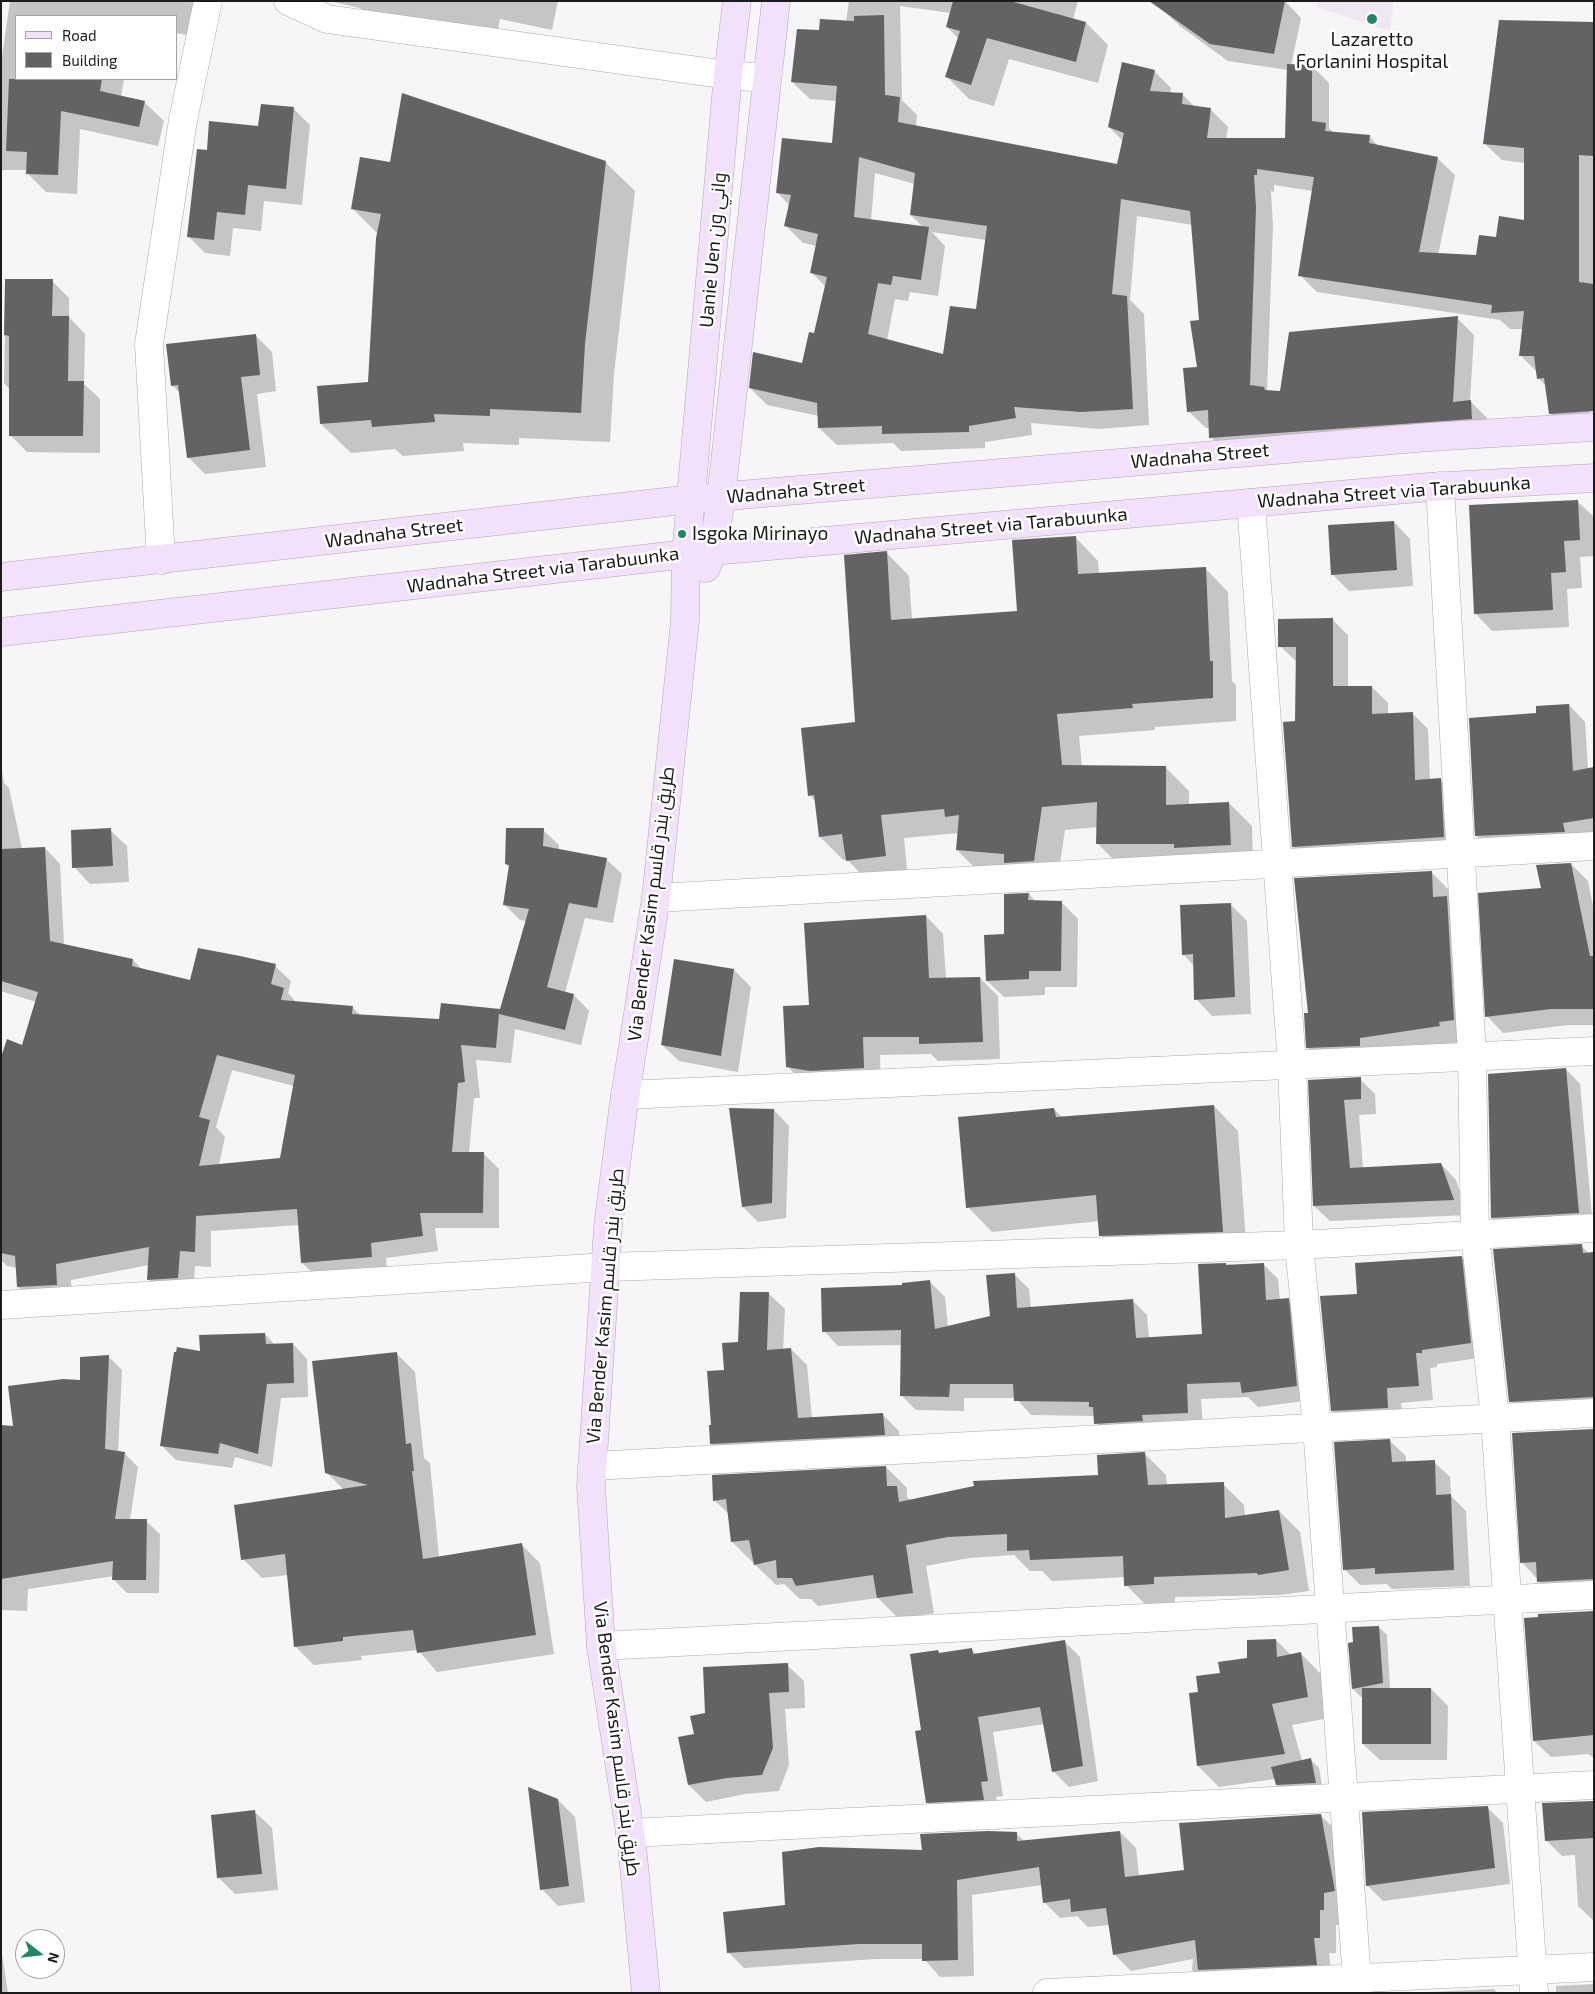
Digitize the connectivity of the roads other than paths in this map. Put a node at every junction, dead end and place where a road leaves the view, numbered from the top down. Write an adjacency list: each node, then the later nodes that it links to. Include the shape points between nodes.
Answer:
1 (208, 1): 15 (street, via 183,120 149,344)
2 (288, 1): 5 (street, via 327,19)
3 (737, 1): 5 (main road, Uanie Uen واني ون)
4 (776, 1): 6 (main road, Uanie Uen واني ون)
5 (728, 75): 6 (street); 11 (main road, Uanie Uen واني ون)
6 (766, 78): 10 (main road, Uanie Uen واني ون)
7 (1594, 427): 10 (main road, Wadnaha Street, via 1429,436)
8 (1594, 478): 9 (main road, Wadnaha Street via Tarabuunka)
9 (1440, 486): 12 (main road, Wadnaha Street via Tarabuunka); 20 (street)
10 (720, 498): 11 (main road, Wadnaha Street); 13 (main road, Via Bender Kasim طريق بندر قاسم)
11 (692, 499): 14 (main road, Via Bender Kasim طريق بندر قاسم); 15 (main road, Wadnaha Street)
12 (1251, 502): 13 (main road, Wadnaha Street via Tarabuunka); 21 (street)
13 (713, 551): 14 (main road, Wadnaha Street via Tarabuunka); 17 (main road, Via Bender Kasim طريق بندر قاسم)
14 (686, 554): 17 (main road, Via Bender Kasim طريق بندر قاسم); 18 (main road, Wadnaha Street via Tarabuunka)
15 (160, 560): 16 (main road, Wadnaha Street)
16 (1, 577)
17 (685, 621): 22 (main road, Via Bender Kasim طريق بندر قاسم)
18 (1, 632)
19 (1594, 846): 20 (street)
20 (1460, 854): 21 (street); 24 (street)
21 (1277, 864): 22 (street); 25 (street)
22 (656, 898): 26 (main road, Via Bender Kasim طريق بندر قاسم)
23 (1594, 1051): 24 (street)
24 (1472, 1057): 25 (street); 28 (street)
25 (1292, 1065): 26 (street); 29 (street)
26 (625, 1096): 30 (main road, Via Bender Kasim طريق بندر قاسم, via 608,1227)
27 (1594, 1228): 28 (street)
28 (1475, 1234): 29 (street); 33 (street)
29 (1299, 1245): 30 (street); 34 (street)
30 (607, 1267): 31 (street); 35 (main road, Via Bender Kasim طريق بندر قاسم)
31 (1, 1305)
32 (1594, 1413): 33 (street)
33 (1495, 1418): 34 (street); 37 (street)
34 (1317, 1427): 35 (street); 38 (street)
35 (592, 1466): 39 (main road, Via Bender Kasim طريق بندر قاسم)
36 (1594, 1596): 37 (street)
37 (1507, 1599): 38 (street); 41 (street)
38 (1330, 1607): 39 (street); 42 (street)
39 (601, 1646): 43 (main road, Via Bender Kasim طريق بندر قاسم)
40 (1594, 1785): 41 (street)
41 (1520, 1789): 42 (street); 45 (street)
42 (1344, 1798): 43 (street); 46 (street)
43 (630, 1834): 47 (main road, Via Bender Kasim طريق بندر قاسم)
44 (1594, 1967): 45 (street)
45 (1533, 1981): 46 (street)
46 (1358, 1985): 48 (street)
47 (646, 1993)
48 (1047, 1993)

